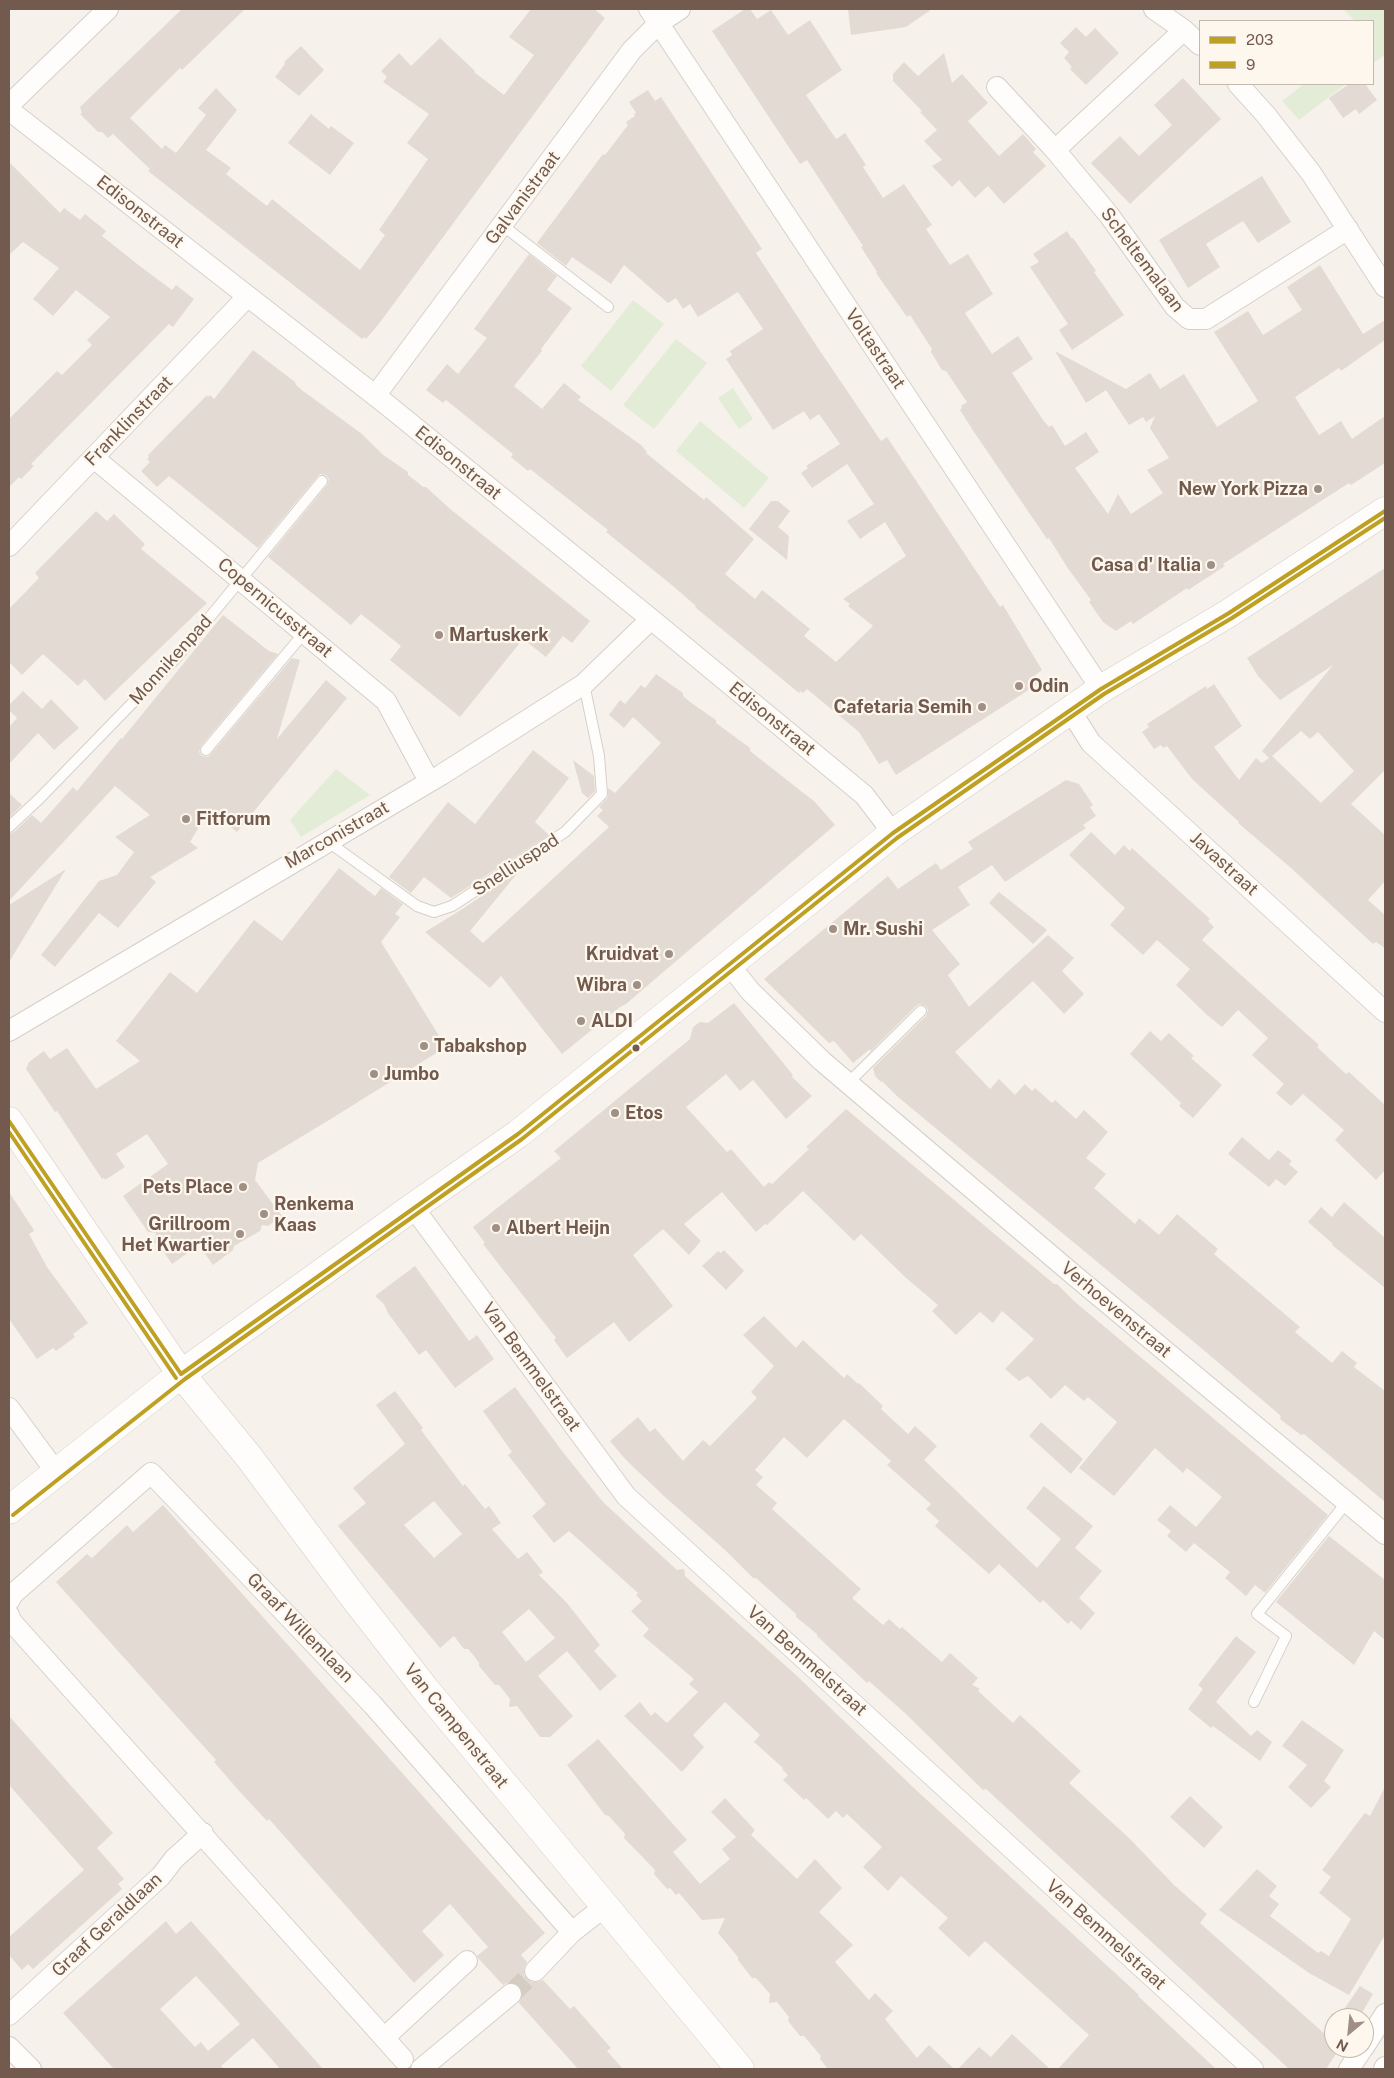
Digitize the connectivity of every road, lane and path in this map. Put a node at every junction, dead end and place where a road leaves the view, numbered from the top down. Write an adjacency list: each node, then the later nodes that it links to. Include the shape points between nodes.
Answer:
1 (108, 9): 9 (street)
2 (680, 9): 4 (street, Galvanistraat)
3 (1154, 9): 5 (street)
4 (654, 16): 12 (street, Galvanistraat); 26 (street, Voltastraat)
5 (1184, 30): 6 (street); 11 (street)
6 (1199, 44)
7 (1239, 85): 13 (street, via 1311,173)
8 (997, 87): 11 (street, Scheltemalaan)
9 (9, 105)
10 (9, 110): 15 (street, Edisonstraat)
11 (1055, 150): 13 (street, Scheltemalaan, via 1109,215 1175,306 1189,319 1206,319)
12 (502, 226): 16 (lane); 17 (street, Galvanistraat)
13 (1348, 229): 14 (street)
14 (1385, 287)
15 (248, 296): 17 (street, Edisonstraat); 18 (street, Franklinstraat)
16 (608, 307)
17 (375, 396): 23 (street, Edisonstraat)
18 (94, 458): 21 (street, Franklinstraat); 22 (street, Copernicusstraat)
19 (322, 481): 22 (lane, Monnikenpad)
20 (1385, 511): 26 (street, via 1229,613)
21 (9, 546)
22 (240, 579): 24 (street, Copernicusstraat); 30 (lane, Monnikenpad, via 176,658)
23 (651, 619): 25 (street, Marconistraat); 31 (street, Edisonstraat, via 864,795)
24 (304, 633): 28 (lane); 29 (street, Copernicusstraat, via 386,701)
25 (584, 684): 29 (street, Marconistraat); 32 (lane, Snelliuspad, via 599,756 602,794 565,832 452,906 434,912 417,906)
26 (1101, 690): 27 (street)
27 (1070, 710): 31 (street); 35 (street, Javastraat, via 1091,743)
28 (206, 750)
29 (429, 781): 32 (street, Marconistraat)
30 (9, 827)
31 (892, 833): 33 (street)
32 (328, 841): 36 (street, Marconistraat)
33 (729, 964): 37 (street, Verhoevenstraat, via 750,991); 39 (street, via 518,1134)
34 (921, 1011): 37 (lane)
35 (1385, 1012)
36 (9, 1031)
37 (848, 1083): 43 (street, Verhoevenstraat)
38 (9, 1121): 40 (street, Van Campenstraat)
39 (413, 1207): 40 (street); 65 (street, Van Bemmelstraat, via 626,1496)
40 (182, 1374): 42 (street); 50 (street, Van Campenstraat, via 426,1690)
41 (9, 1408): 42 (street)
42 (56, 1472): 44 (street)
43 (1347, 1502): 45 (street, Verhoevenstraat); 48 (lane, via 1257,1614 1286,1636)
44 (9, 1510)
45 (1385, 1534)
46 (9, 1601): 51 (street, Graaf Willemlaan, via 13,1594 152,1472 372,1704)
47 (9, 1615): 49 (street)
48 (1254, 1702)
49 (203, 1833): 56 (street, Graaf Geraldlaan, via 161,1876); 58 (street)
50 (604, 1907): 51 (street); 64 (street, Van Campenstraat)
51 (572, 1932): 53 (street)
52 (467, 1961): 58 (street)
53 (535, 1971)
54 (511, 1994): 63 (street)
55 (1385, 2014): 57 (street)
56 (9, 2015)
57 (1374, 2031)
58 (384, 2038): 61 (street)
59 (9, 2047): 62 (street)
60 (1356, 2058): 66 (street)
61 (403, 2066)
62 (31, 2069)
63 (421, 2069)
64 (740, 2069)
65 (1253, 2069)
66 (1349, 2069)

